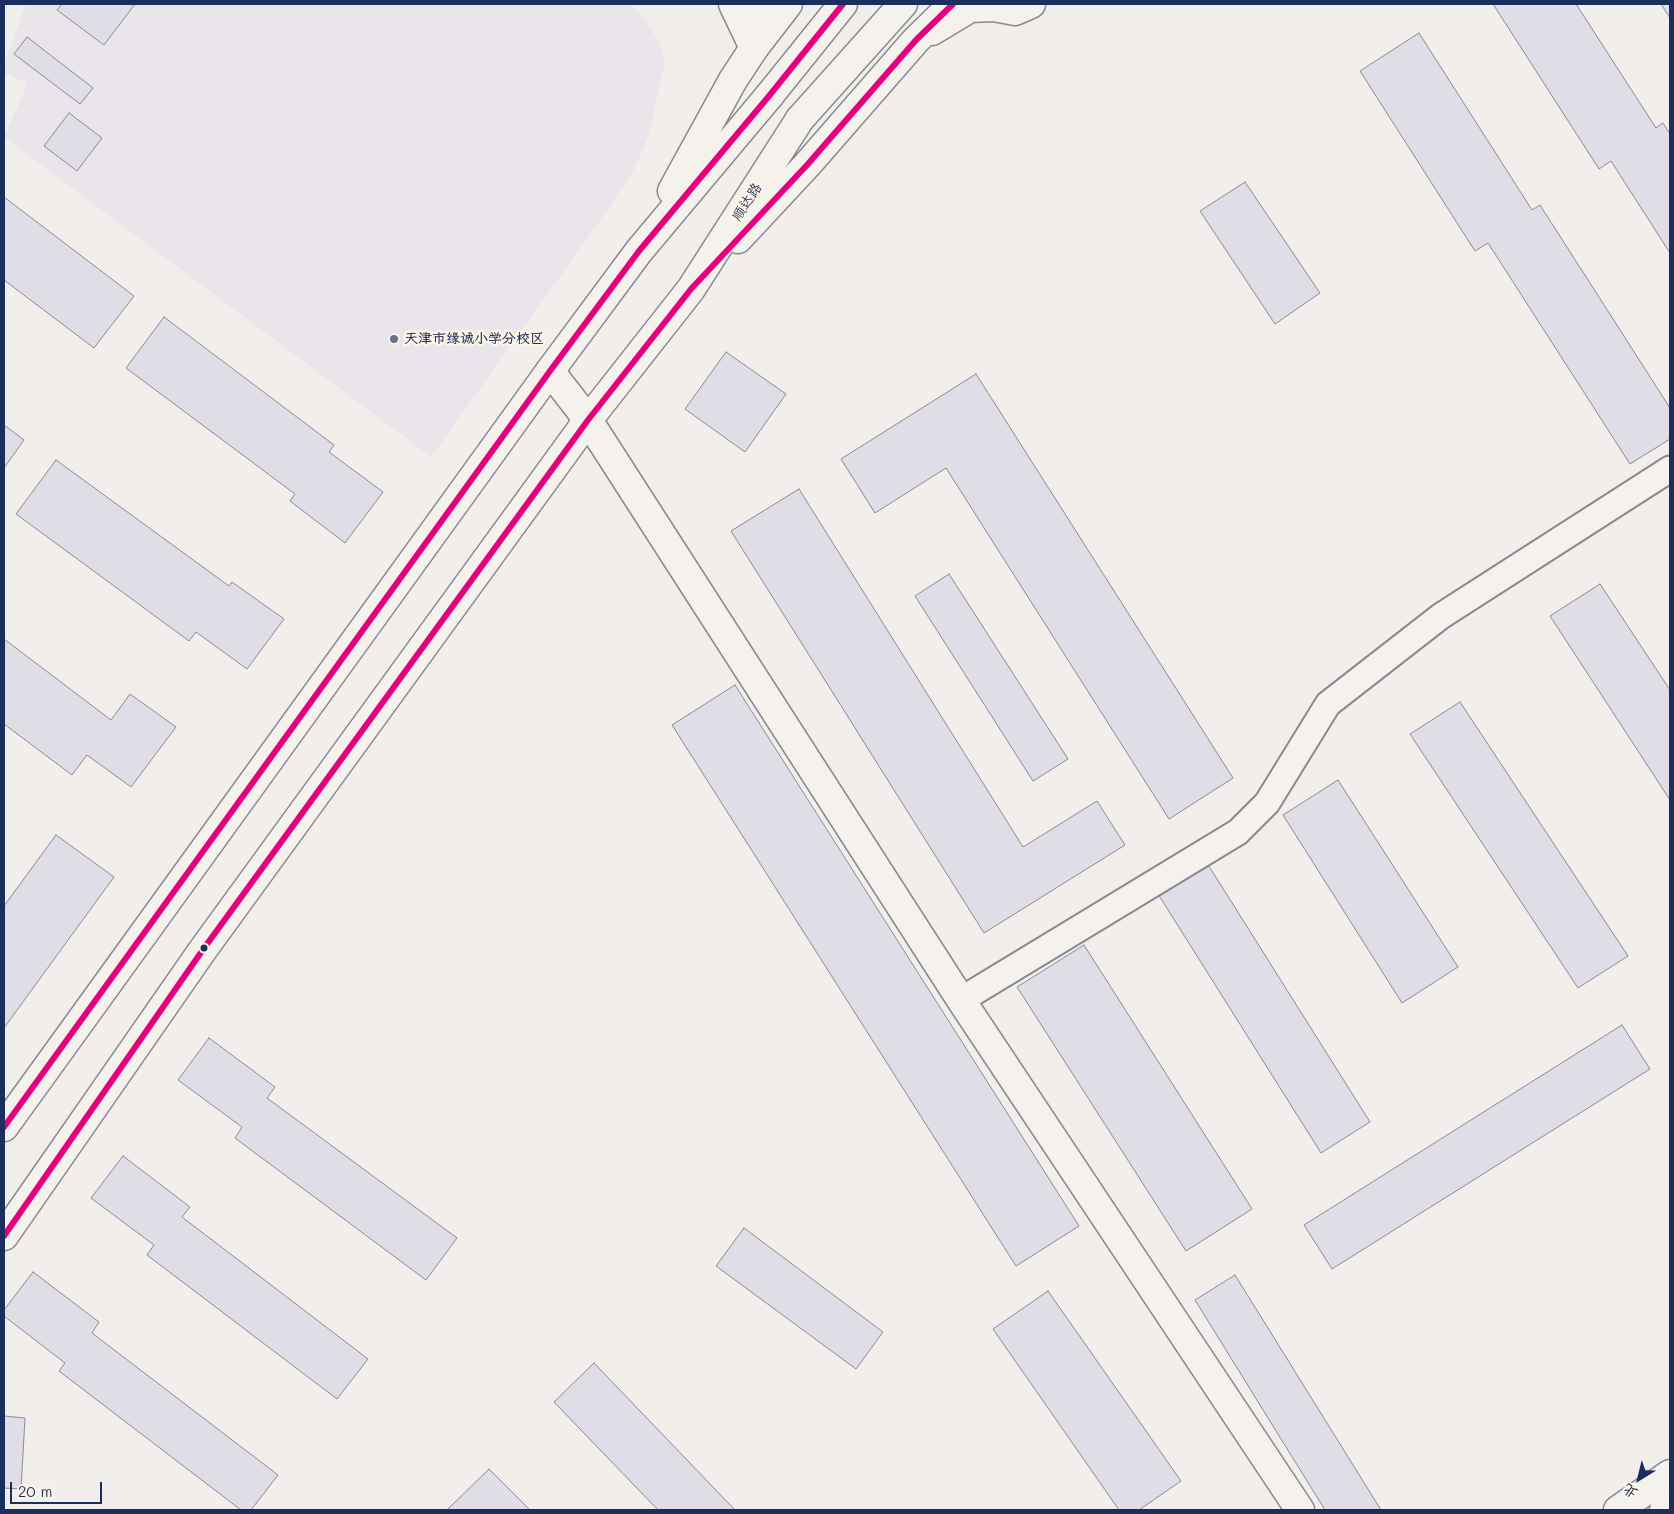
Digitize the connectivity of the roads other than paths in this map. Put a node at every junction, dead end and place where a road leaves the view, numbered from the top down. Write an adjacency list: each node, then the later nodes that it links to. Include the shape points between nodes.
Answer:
1 (734, 4): 9 (main road)
2 (758, 4): 9 (main road)
3 (788, 4): 9 (main road)
4 (843, 4): 10 (main road)
5 (903, 4): 11 (main road, 顺达路, via 800,119)
6 (953, 4): 8 (main road)
7 (1031, 4): 8 (main road, via 1015,11 994,7 970,8)
8 (916, 40): 11 (main road, via 807,165)
9 (754, 48): 10 (main road)
10 (639, 251): 12 (main road)
11 (691, 289): 13 (main road, 顺达路)
12 (550, 371): 13 (main road); 16 (main road)
13 (588, 420): 15 (main road); 17 (main road, 顺达路, via 202,950)
14 (1670, 469): 15 (street, via 1441,616 1328,704 1267,803 1238,832)
15 (961, 1000): 20 (main road)
16 (4, 1127)
17 (4, 1236)
18 (1670, 1474): 21 (main road)
19 (1670, 1506): 22 (main road)
20 (1300, 1510)
21 (1618, 1510)
22 (1664, 1510)

